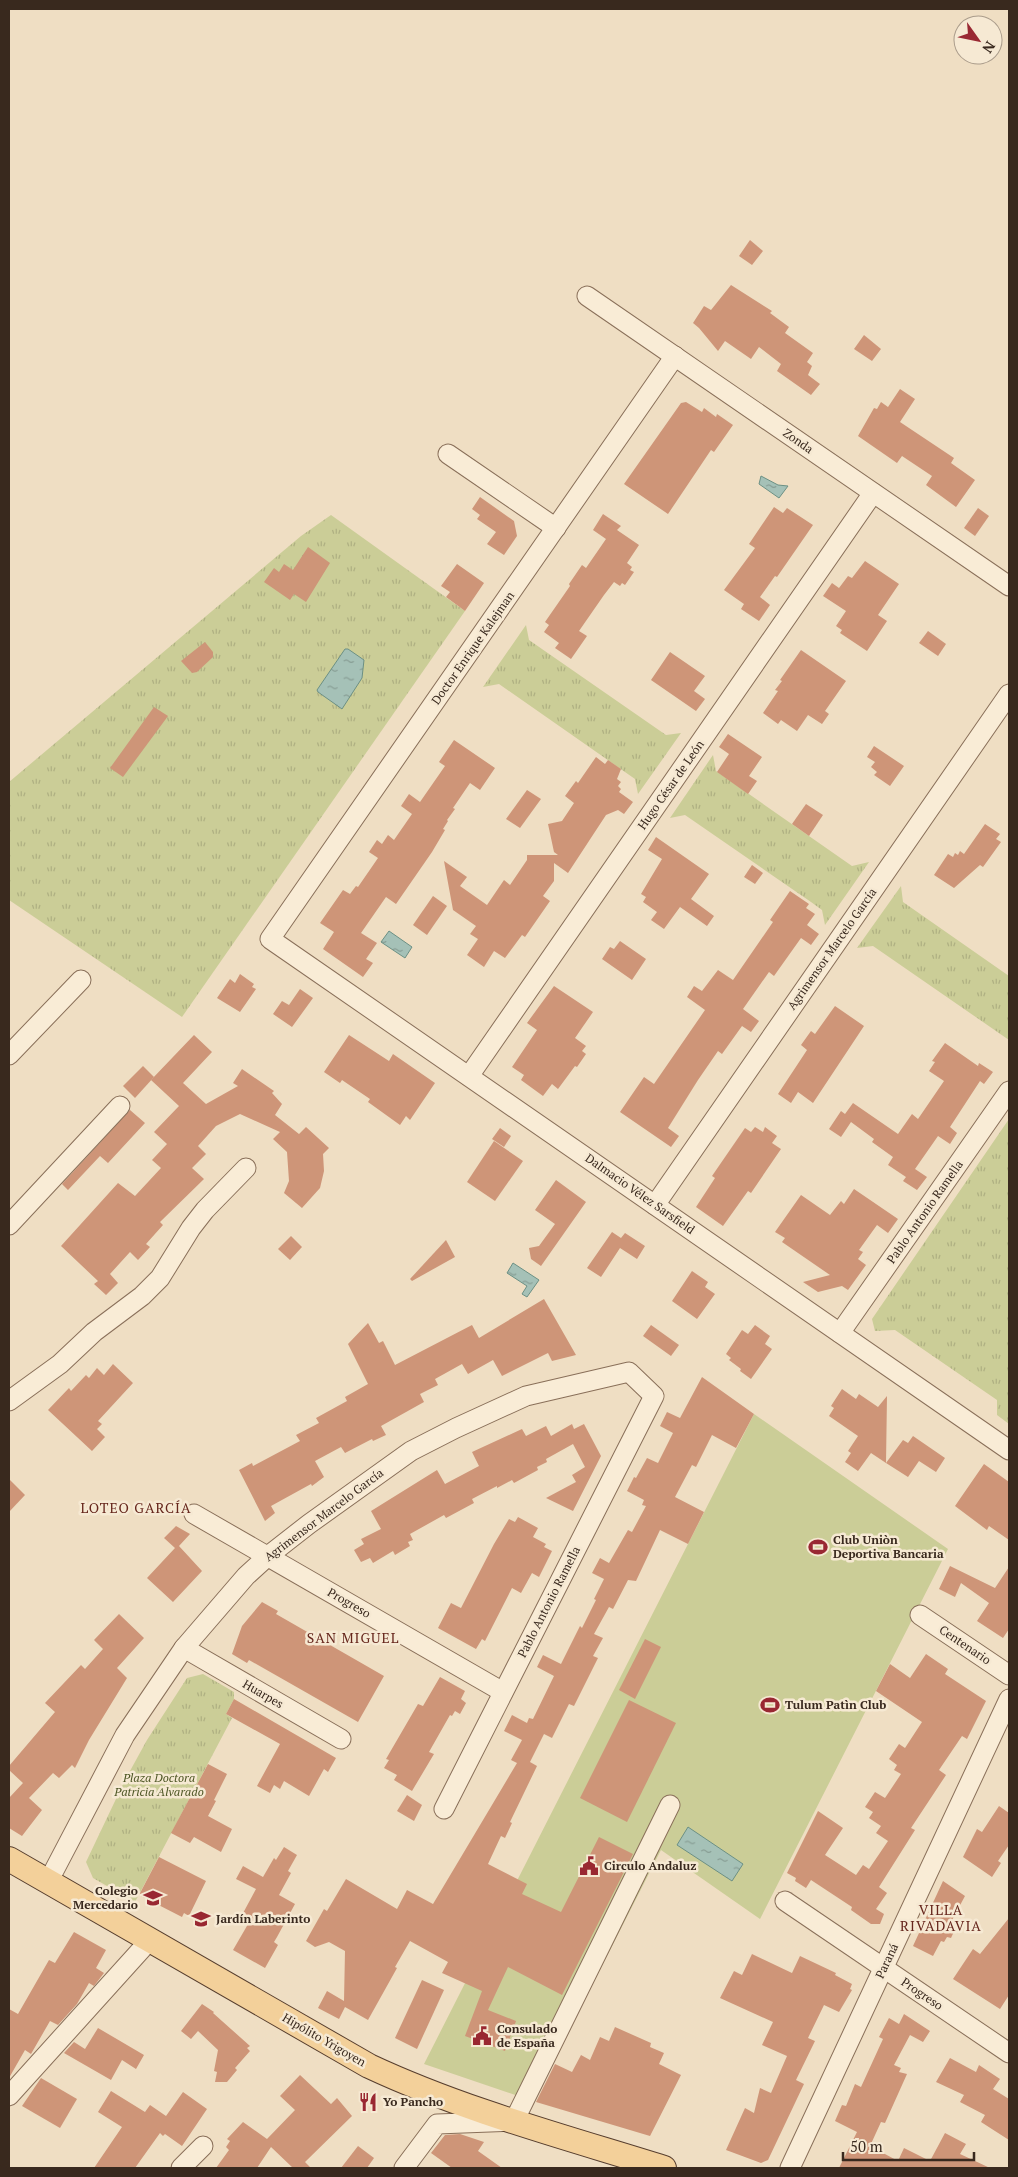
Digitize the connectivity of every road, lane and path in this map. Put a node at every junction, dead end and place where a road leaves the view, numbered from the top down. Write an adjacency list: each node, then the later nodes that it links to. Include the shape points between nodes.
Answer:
1 (588, 296): 2 (street, Zonda)
2 (675, 356): 4 (street, Zonda); 5 (street, Doctor Enrique Kalejman)
3 (448, 454): 5 (street)
4 (874, 493): 6 (street, Zonda); 11 (street, Hugo César de León)
5 (556, 528): 8 (street, Doctor Enrique Kalejman)
6 (1009, 586)
7 (1009, 694): 15 (street, Agrimensor Marcelo García)
8 (270, 939): 11 (street, Dalmacio Vélez Sarsfield)
9 (81, 980): 10 (street)
10 (9, 1055)
11 (469, 1076): 15 (street, Dalmacio Vélez Sarsfield)
12 (1009, 1090): 17 (street, Pablo Antonio Ramella)
13 (120, 1106): 16 (street)
14 (246, 1168): 19 (street, via 205,1210 160,1278 142,1296 94,1332 60,1364)
15 (655, 1205): 17 (street, Dalmacio Vélez Sarsfield)
16 (9, 1224)
17 (840, 1332): 20 (street, Dalmacio Vélez Sarsfield)
18 (654, 1396): 22 (street, Agrimensor Marcelo García, via 629,1372 526,1396 411,1451); 26 (street, Pablo Antonio Ramella)
19 (9, 1401)
20 (1009, 1450)
21 (194, 1514): 22 (street, Progreso)
22 (268, 1556): 24 (street, Agrimensor Marcelo García, via 246,1576); 26 (street, Progreso)
23 (920, 1615): 25 (street, Centenario)
24 (184, 1648): 28 (street, Huarpes); 32 (street, Agrimensor Marcelo García, via 125,1735)
25 (1009, 1674)
26 (503, 1692): 30 (street, Pablo Antonio Ramella)
27 (1009, 1699): 35 (street, Paraná)
28 (341, 1739)
29 (670, 1805): 38 (street)
30 (444, 1809)
31 (9, 1859): 32 (main road, Hipólito Yrigoyen)
32 (48, 1882): 34 (main road, Hipólito Yrigoyen)
33 (785, 1901): 35 (street, Progreso)
34 (149, 1941): 37 (street); 38 (main road, Hipólito Yrigoyen, via 369,2066 414,2086)
35 (884, 1968): 36 (street, Progreso); 43 (street, Paraná)
36 (1009, 2053)
37 (9, 2096)
38 (514, 2121): 41 (street, via 438,2124); 42 (main road, Hipólito Yrigoyen)
39 (203, 2146): 40 (street)
40 (181, 2168)
41 (404, 2168)
42 (664, 2168)
43 (790, 2168)

